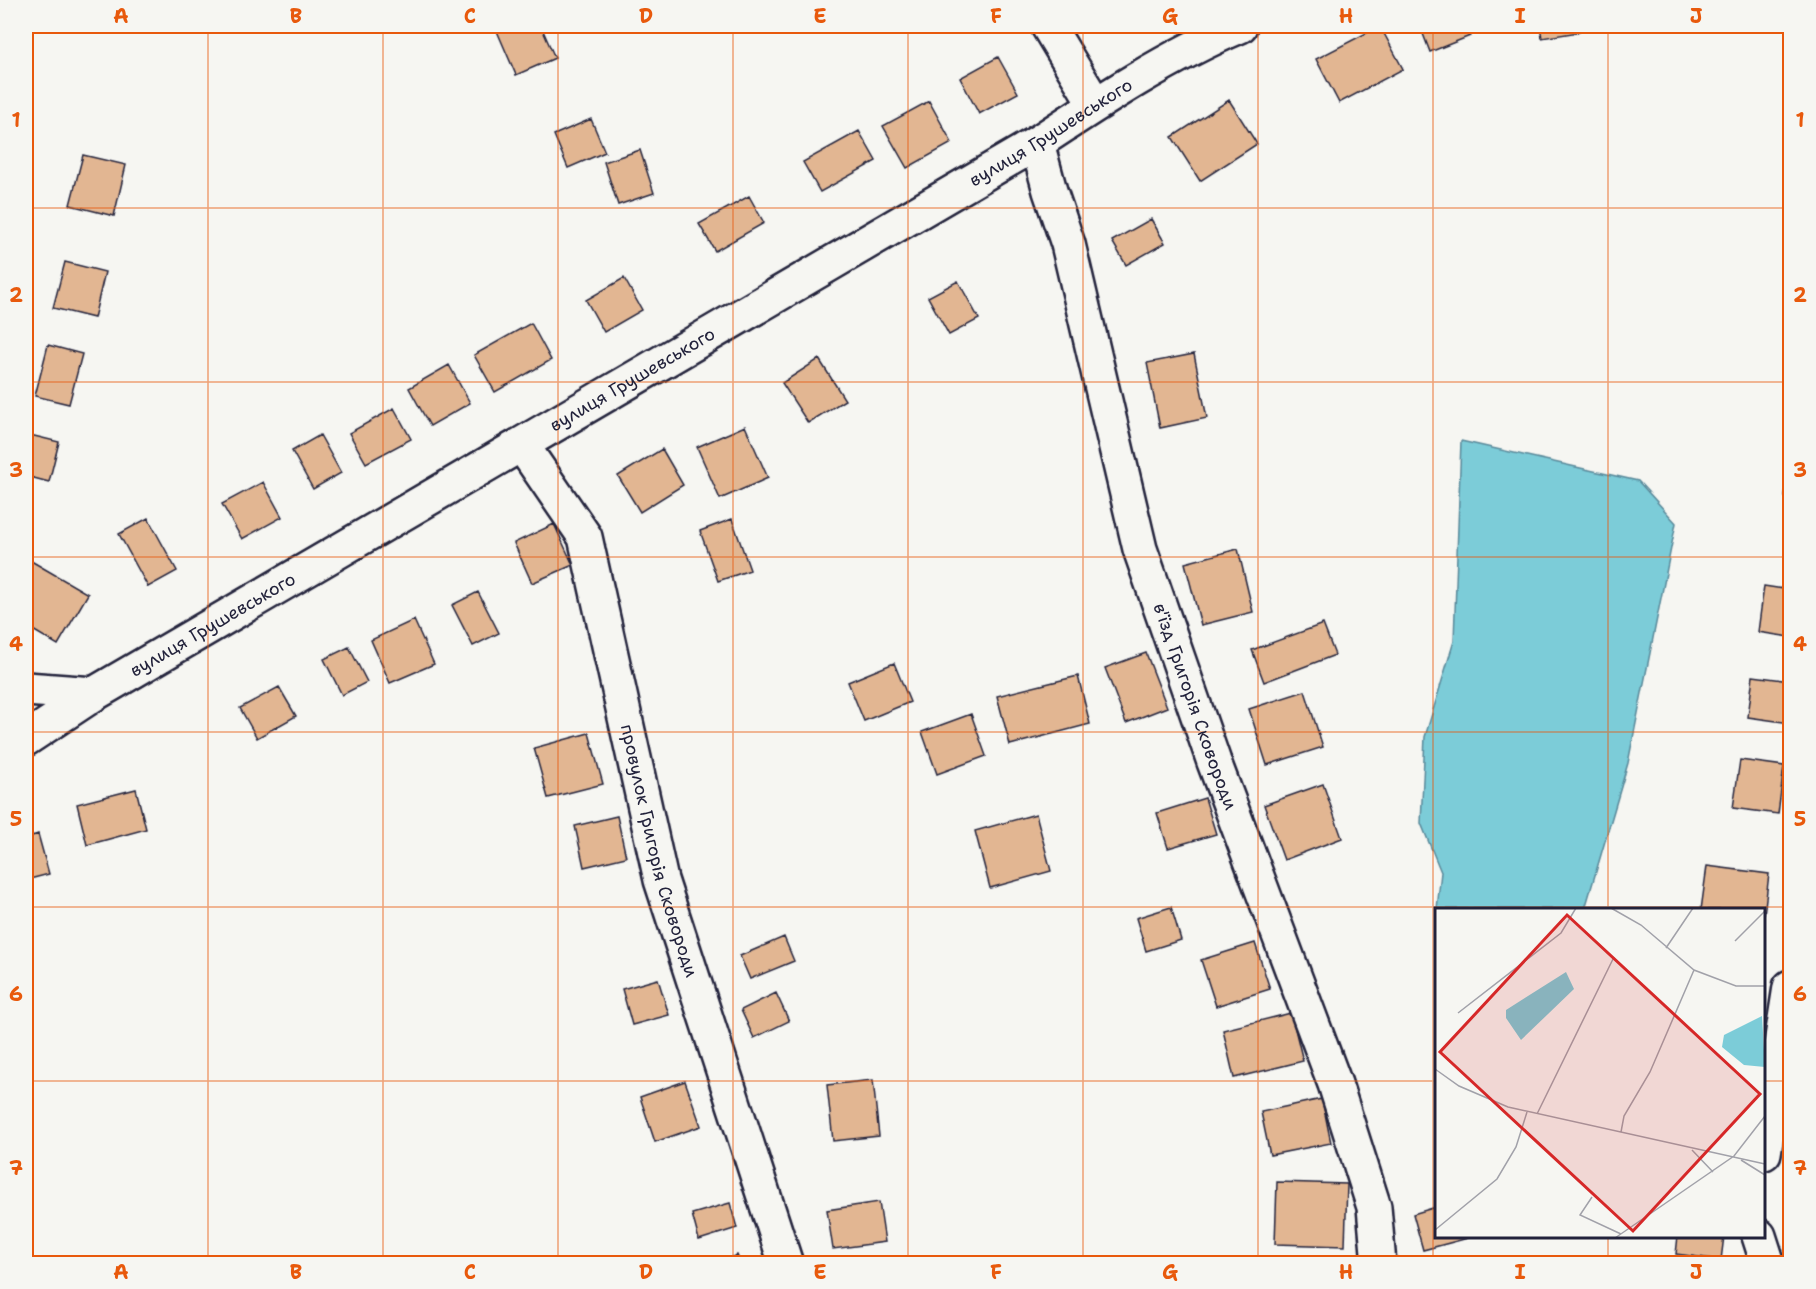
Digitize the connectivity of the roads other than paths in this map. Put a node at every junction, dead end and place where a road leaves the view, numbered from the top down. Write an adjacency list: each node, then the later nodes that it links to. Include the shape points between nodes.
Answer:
1 (1048, 26): 3 (street)
2 (1240, 26): 3 (street, вулиця Грушевського, via 1210,38)
3 (1095, 104): 4 (street, вулиця Грушевського)
4 (1037, 143): 5 (street, вулиця Грушевського); 13 (street, в'їзд Григорія Сковороди, via 1068,244 1140,549 1214,762 1335,1084 1374,1207)
5 (522, 444): 7 (street, вулиця Грушевського); 12 (street, провулок Григорія Сковороди, via 585,537 661,880)
6 (26, 689): 7 (street)
7 (94, 694): 8 (street, вулиця Грушевського)
8 (26, 739)
9 (1791, 987): 10 (street)
10 (1765, 1148)
11 (1760, 1238): 14 (street)
12 (786, 1263)
13 (1379, 1263)
14 (1768, 1263)

